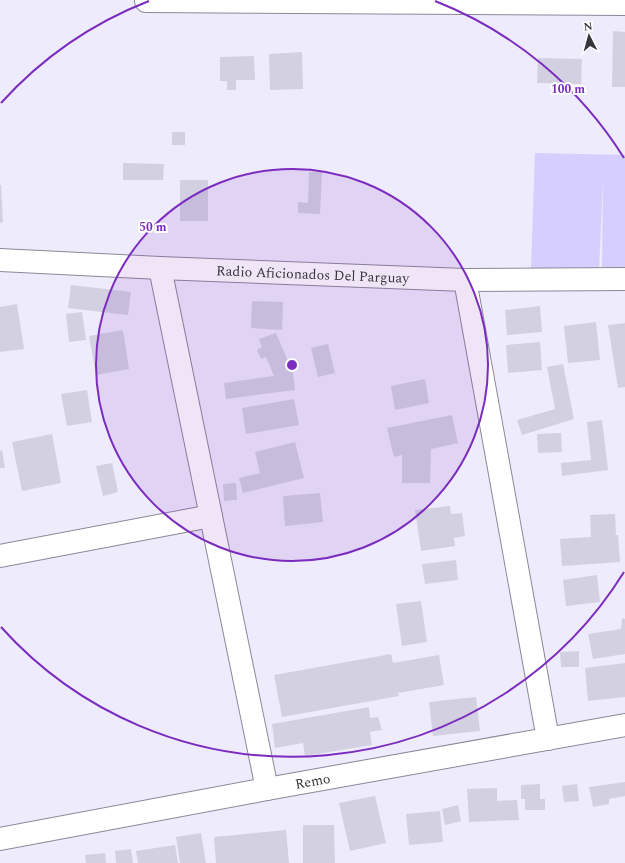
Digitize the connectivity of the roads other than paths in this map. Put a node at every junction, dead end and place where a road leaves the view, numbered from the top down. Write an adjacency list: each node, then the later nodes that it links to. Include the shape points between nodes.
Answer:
1 (146, 1): 2 (street)
2 (625, 4)
3 (0, 260): 4 (street, Radio Aficionados Del Parguay)
4 (160, 268): 6 (street, Radio Aficionados Del Parguay); 7 (street)
5 (625, 279): 6 (street, Radio Aficionados Del Parguay)
6 (465, 280): 10 (street)
7 (211, 516): 8 (street); 11 (street)
8 (0, 556)
9 (625, 725): 10 (street, Remo)
10 (548, 739): 11 (street, Remo)
11 (267, 789): 12 (street, Remo)
12 (0, 839)

